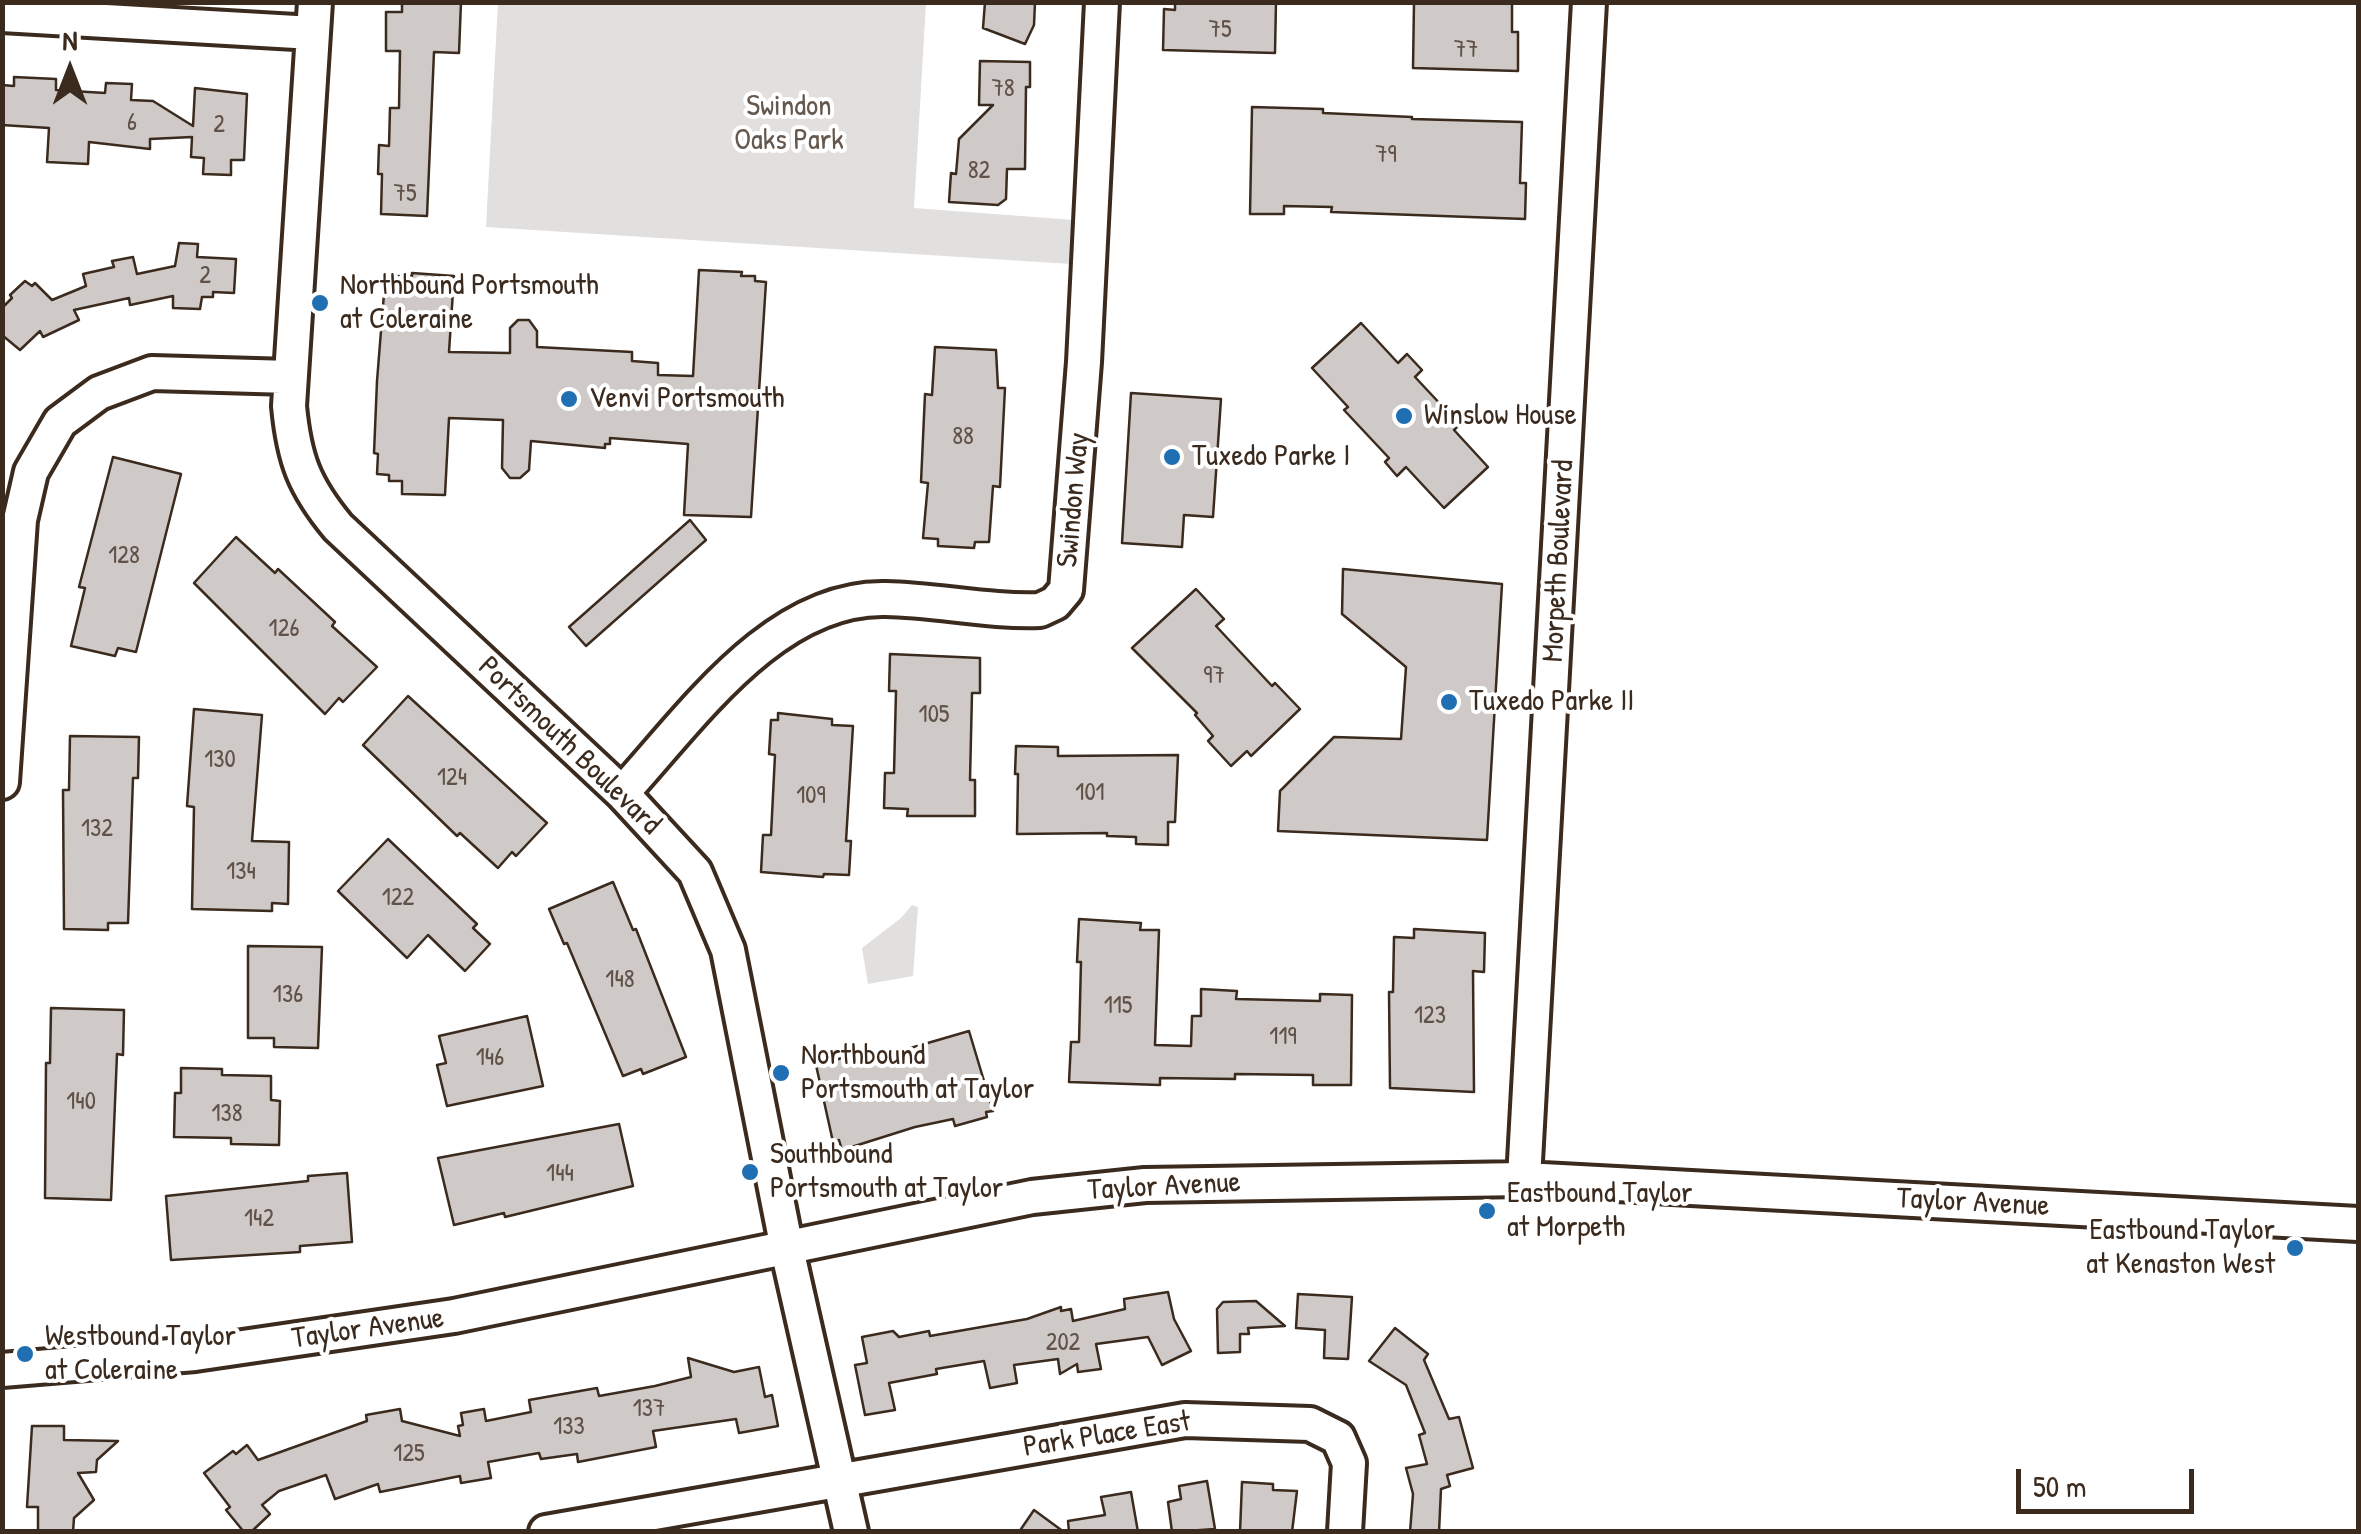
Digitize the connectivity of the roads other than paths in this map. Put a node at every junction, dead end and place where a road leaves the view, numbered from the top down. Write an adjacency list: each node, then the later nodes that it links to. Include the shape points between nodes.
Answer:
1 (1102, 2): 7 (street, Swindon Way, via 1066,590 1040,610 885,598 820,609 756,649)
2 (1589, 2): 8 (street, Morpeth Boulevard)
3 (2, 15): 4 (street)
4 (314, 18): 5 (street, Portsmouth Boulevard)
5 (290, 377): 6 (street, via 152,373 99,393 60,422 30,472 20,520); 7 (street, Portsmouth Boulevard, via 294,445 312,497)
6 (2, 782)
7 (622, 794): 10 (street, Portsmouth Boulevard, via 695,872 728,950)
8 (1524, 1179): 9 (street, Taylor Avenue); 10 (street, Taylor Avenue, via 1145,1185 1032,1196)
9 (2353, 1224)
10 (787, 1249): 11 (street, Taylor Avenue, via 454,1316 195,1354); 12 (street, Portsmouth Boulevard)
11 (2, 1370)
12 (839, 1480): 13 (street, Park Place East); 14 (street, Portsmouth Boulevard); 15 (street, Park Place East, via 1185,1420 1310,1424 1338,1438 1349,1463)
13 (546, 1532)
14 (851, 1532)
15 (1344, 1532)

